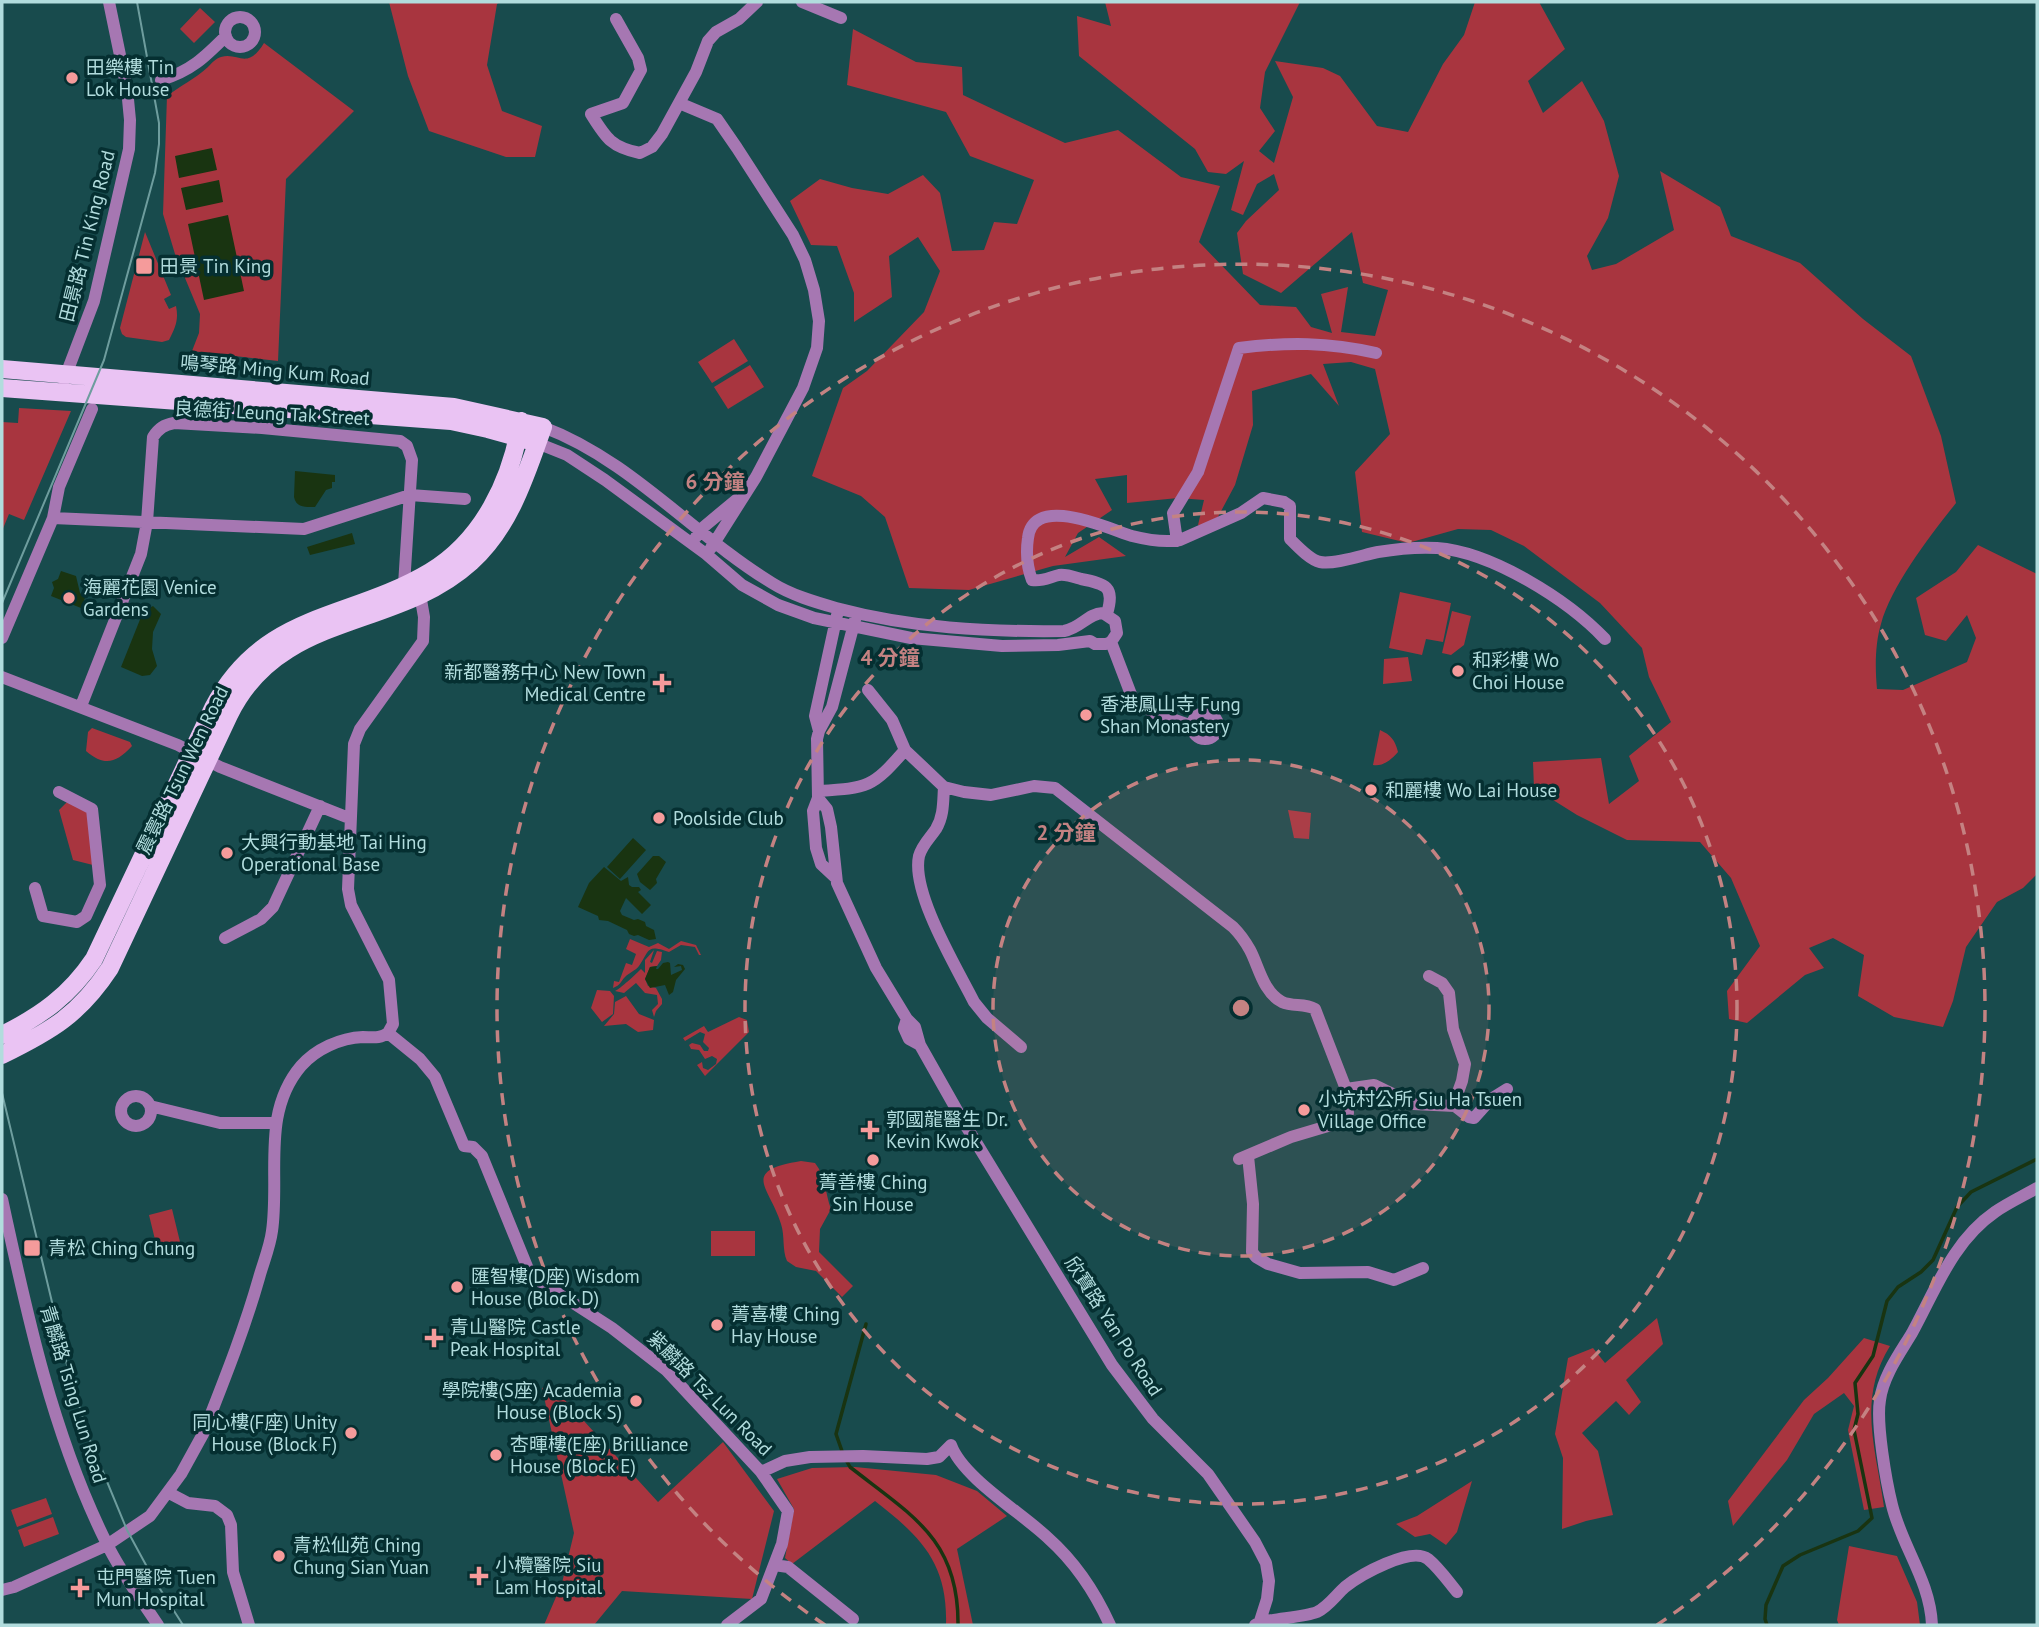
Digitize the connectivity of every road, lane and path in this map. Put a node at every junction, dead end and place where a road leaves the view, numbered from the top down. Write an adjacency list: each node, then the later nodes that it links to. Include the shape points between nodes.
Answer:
1 (109, 2): 11 (street, 田景路 Tin King Road, via 127,89 129,149 94,301)
2 (757, 2): 8 (street, via 708,41)
3 (802, 2): 4 (street)
4 (841, 18)
5 (616, 19): 8 (street, via 641,70 623,103 591,114 602,132 618,147 640,153 652,147)
6 (226, 36): 7 (street, via 194,66)
7 (161, 80)
8 (679, 103): 17 (street, via 717,119 793,235 814,290 817,348 803,388)
9 (1376, 353): 23 (street, via 1283,343 1239,348 1198,472 1173,513)
10 (2, 369): 11 (main road, 鳴琴路 Ming Kum Road)
11 (66, 374): 13 (street, 田景路 Tin King Road); 15 (main road, 鳴琴路 Ming Kum Road, via 454,407)
12 (2, 388): 13 (main road, 鳴琴路 Ming Kum Road)
13 (58, 393): 15 (main road, 鳴琴路 Ming Kum Road)
14 (92, 409): 20 (street, via 59,488)
15 (519, 429): 16 (main road, 鳴琴路 Ming Kum Road); 27 (main road, 震寰路 Tsun Wen Road, via 496,500 480,527 450,558)
16 (540, 435): 22 (street, via 570,437); 25 (street); 28 (main road, 震寰路 Tsun Wen Road, via 513,506 490,542 459,571)
17 (747, 490): 22 (street); 24 (street)
18 (410, 495): 19 (street); 21 (street, via 304,529); 21 (street, 良德街 Leung Tak Street, via 411,454 400,441 174,423 153,437); 27 (street, 良德街 Leung Tak Street)
19 (465, 499)
20 (53, 518): 21 (street); 35 (street)
21 (147, 522): 41 (street, 良德街 Leung Tak Street, via 141,554)
22 (700, 530): 24 (street); 25 (street)
23 (1177, 541): 31 (street, via 1133,536 1075,517 1036,521 1028,532 1032,580 1063,575 1105,585 1110,591); 36 (street, via 1264,498 1284,502 1291,509 1291,541 1316,561 1437,548 1481,557 1545,591 1587,620)
24 (715, 542): 26 (street); 29 (street, via 774,584)
25 (692, 543): 26 (street)
26 (706, 554): 33 (street, via 742,585 778,605)
27 (404, 585): 45 (main road, 震寰路 Tsun Wen Road, via 298,626 260,649 220,694)
28 (420, 594): 45 (main road, 震寰路 Tsun Wen Road, via 304,640 273,659 241,693); 50 (street, via 423,641 355,739)
29 (839, 608): 30 (street); 33 (street, 欣寶路 Yan Po Road)
30 (856, 613): 32 (street, via 914,624 1014,631 1064,631); 34 (street, 欣寶路 Yan Po Road)
31 (1107, 614): 32 (street); 38 (street, via 1117,627)
32 (1089, 618): 37 (street, via 1084,632)
33 (836, 623): 34 (street); 43 (street, 欣寶路 Yan Po Road, via 815,716)
34 (853, 628): 37 (street, via 969,645); 43 (street, 欣寶路 Yan Po Road, via 832,708)
35 (2, 638)
36 (1605, 639)
37 (1090, 641): 38 (street, via 1100,645)
38 (1111, 642): 42 (street, via 1132,697 1152,712)
39 (2, 677): 41 (street)
40 (868, 691): 44 (street, via 892,720)
41 (81, 706): 45 (street)
42 (1192, 726)
43 (819, 731): 48 (street, 欣寶路 Yan Po Road)
44 (905, 750): 46 (street); 48 (street, via 871,784)
45 (200, 756): 49 (street); 55 (main road, 震寰路 Tsun Wen Road, via 78,982 57,1002); 57 (main road, 震寰路 Tsun Wen Road, via 126,938 98,986 52,1029)
46 (944, 787): 56 (street, via 942,817 918,858 921,890 974,1003); 58 (street, via 990,795 1034,786 1055,788 1233,927 1251,951 1270,993 1281,1002 1315,1009)
47 (59, 792): 51 (street, via 92,809 100,885 86,916 77,922 43,916)
48 (818, 795): 73 (street, 欣寶路 Yan Po Road, via 813,811 821,864 836,878 874,964 907,1018 904,1028 909,1039 920,1045 1112,1365 1153,1419 1208,1474 1255,1542 1269,1581)
49 (320, 806): 50 (street); 52 (street, via 273,907 261,919)
50 (349, 818): 54 (street, via 349,897 389,981 393,1024)
51 (35, 888)
52 (225, 938)
53 (1429, 976): 61 (street, via 1449,993 1453,1029 1465,1064)
54 (388, 1033): 62 (street, via 337,1042 318,1052 302,1065 284,1093); 66 (street, 紫麟路 Tsz Lun Road, via 435,1077 464,1146 482,1156 536,1279 649,1355)
55 (2, 1035)
56 (1021, 1047)
57 (2, 1055)
58 (1346, 1089): 61 (street, via 1374,1085 1413,1104); 65 (street, via 1345,1118 1243,1158 1253,1204 1252,1252 1261,1261 1300,1273 1368,1272 1394,1279)
59 (1507, 1089): 61 (street, via 1474,1118)
60 (150, 1106): 62 (street, via 220,1123)
61 (1452, 1106)
62 (275, 1124): 67 (street, via 272,1232 253,1299 203,1434)
63 (2037, 1188): 78 (street, via 1996,1211 1960,1246 1902,1348 1880,1398 1891,1503 1924,1581)
64 (2, 1199): 68 (street, 青麟路 Tsing Lun Road, via 45,1377)
65 (1423, 1268)
66 (761, 1472): 69 (street, via 788,1511); 77 (street, 紫麟路 Tsz Lun Road, via 810,1457 927,1459 939,1457 951,1446 965,1467 1063,1552 1091,1588)
67 (169, 1493): 68 (street, via 150,1516); 75 (street, via 188,1503 215,1506 227,1515 233,1572)
68 (107, 1545): 70 (street); 74 (street, 青麟路 Tsing Lun Road)
69 (774, 1565): 72 (street, via 788,1567); 76 (street, via 761,1599)
70 (2, 1590)
71 (1457, 1592): 73 (street, via 1428,1559 1409,1556 1357,1578 1320,1611)
72 (853, 1619)
73 (1257, 1623)
74 (158, 1625)
75 (249, 1625)
76 (727, 1625)
77 (1110, 1625)
78 (1932, 1625)

